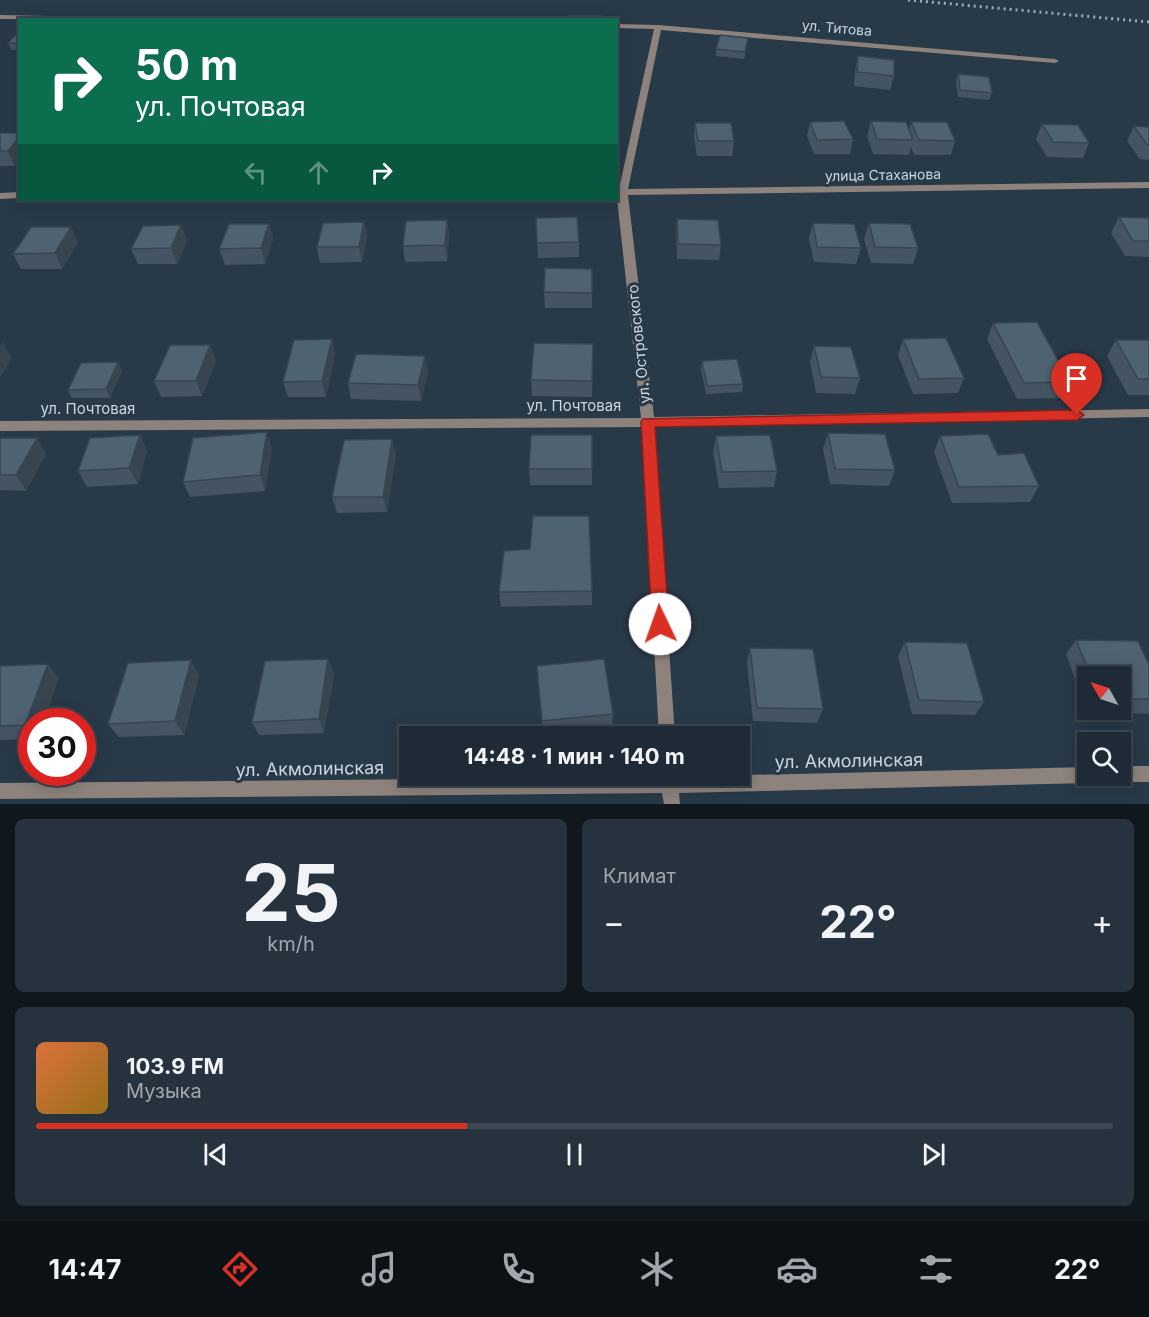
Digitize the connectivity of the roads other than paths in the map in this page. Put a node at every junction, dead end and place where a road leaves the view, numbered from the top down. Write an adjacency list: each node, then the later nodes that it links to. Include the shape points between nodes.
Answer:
1 (0, 17): 2 (street)
2 (50, 18)
3 (618, 26): 4 (street, ул. Титова)
4 (658, 27): 5 (street, ул. Титова); 7 (street, ул. Островского)
5 (1055, 61)
6 (1149, 185): 7 (street, улица Стаханова)
7 (620, 192): 11 (street, ул. Островского)
8 (18, 195): 9 (street)
9 (0, 196)
10 (1149, 413): 11 (street, ул. Почтовая)
11 (648, 422): 12 (street, ул. Почтовая); 13 (street, ул. Островского)
12 (0, 426)
13 (666, 726)
14 (1131, 774): 15 (street)
15 (1149, 774)
16 (1077, 775): 17 (street, ул. Акмолинская)
17 (750, 779)
18 (399, 785): 20 (street, ул. Акмолинская)
19 (670, 786): 21 (street)
20 (0, 792)
21 (672, 804)

